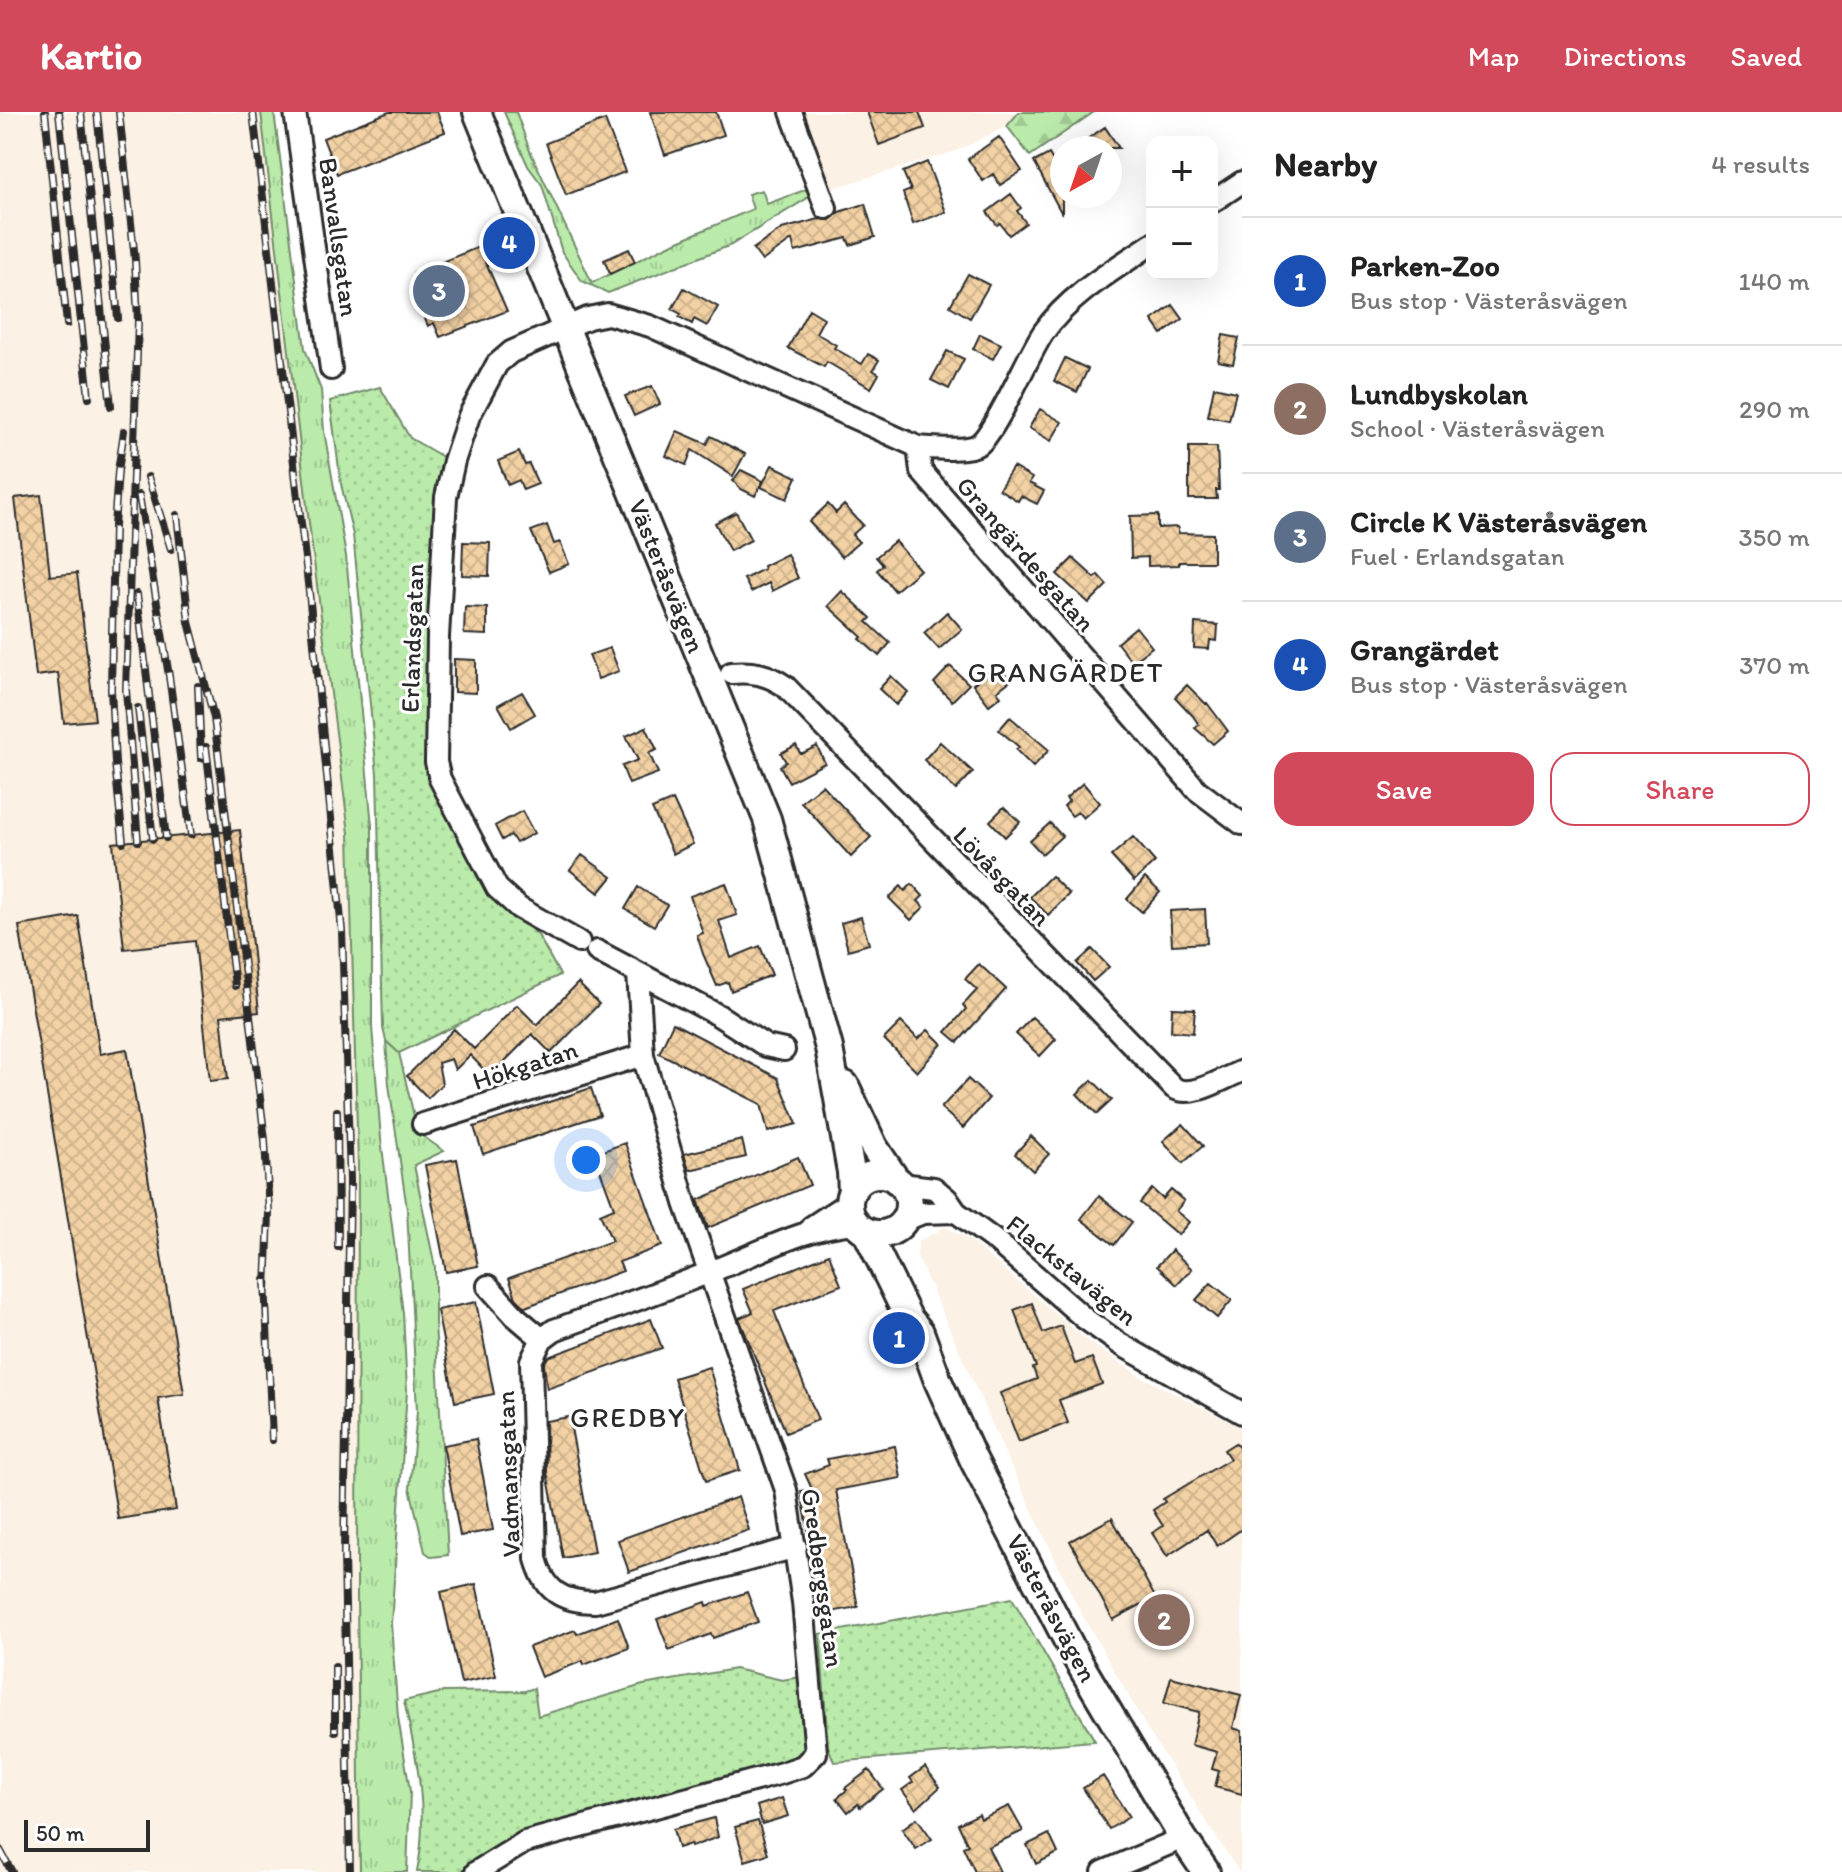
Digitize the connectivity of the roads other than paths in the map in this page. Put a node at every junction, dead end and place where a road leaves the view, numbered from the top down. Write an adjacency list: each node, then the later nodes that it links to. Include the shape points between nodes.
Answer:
1 (295, 112): 9 (street, Banvallsgatan)
2 (477, 112): 8 (street, Västeråsvägen)
3 (791, 112): 6 (street)
4 (1242, 182): 5 (street)
5 (1218, 198)
6 (826, 208)
7 (1146, 248): 10 (street, via 1095,283 1043,331 977,445)
8 (565, 328): 10 (street, via 608,314 650,326); 13 (street, Erlandsgatan, via 511,352 497,364 465,427 446,497 436,762 497,888 519,908); 14 (street, Västeråsvägen, via 767,819)
9 (331, 369)
10 (918, 447): 12 (street, Grangärdesgatan, via 921,471 1027,596 1197,790)
11 (731, 673): 17 (street, Lövåsgatan, via 770,676 785,686 1174,1088 1191,1091)
12 (1242, 824)
13 (638, 973): 15 (street, Erlandsgatan, via 766,1046); 16 (street, Gredbergsgatan)
14 (829, 1048): 19 (street, Västeråsvägen, via 859,1119); 20 (street, Västeråsvägen)
15 (784, 1050)
16 (643, 1055): 18 (street, Hökgatan); 23 (street, Gredbergsgatan)
17 (1242, 1071)
18 (423, 1124)
19 (898, 1182): 20 (street, via 871,1175 858,1183); 21 (street, Flackstavägen, via 934,1188); 22 (street, via 908,1204)
20 (855, 1212): 22 (street, via 884,1233); 23 (street, via 824,1216 801,1234); 25 (street, Västeråsvägen)
21 (956, 1212): 22 (street, via 923,1213); 27 (street, Flackstavägen, via 1120,1344)
22 (901, 1224): 25 (street, Västeråsvägen, via 899,1257 922,1313)
23 (710, 1272): 26 (street); 28 (street, Gredbergsgatan, via 786,1490)
24 (488, 1286): 26 (street)
25 (920, 1332): 29 (street, Västeråsvägen, via 974,1461 1070,1645)
26 (542, 1339): 28 (street, Vadmansgatan, via 530,1370 536,1559 541,1578 564,1599 595,1602)
27 (1242, 1413)
28 (796, 1547): 30 (street, Gredbergsgatan, via 816,1740 811,1760 782,1773 525,1842)
29 (1183, 1838): 31 (street); 32 (street, Västeråsvägen)
30 (476, 1872)
31 (1103, 1872)
32 (1206, 1872)

